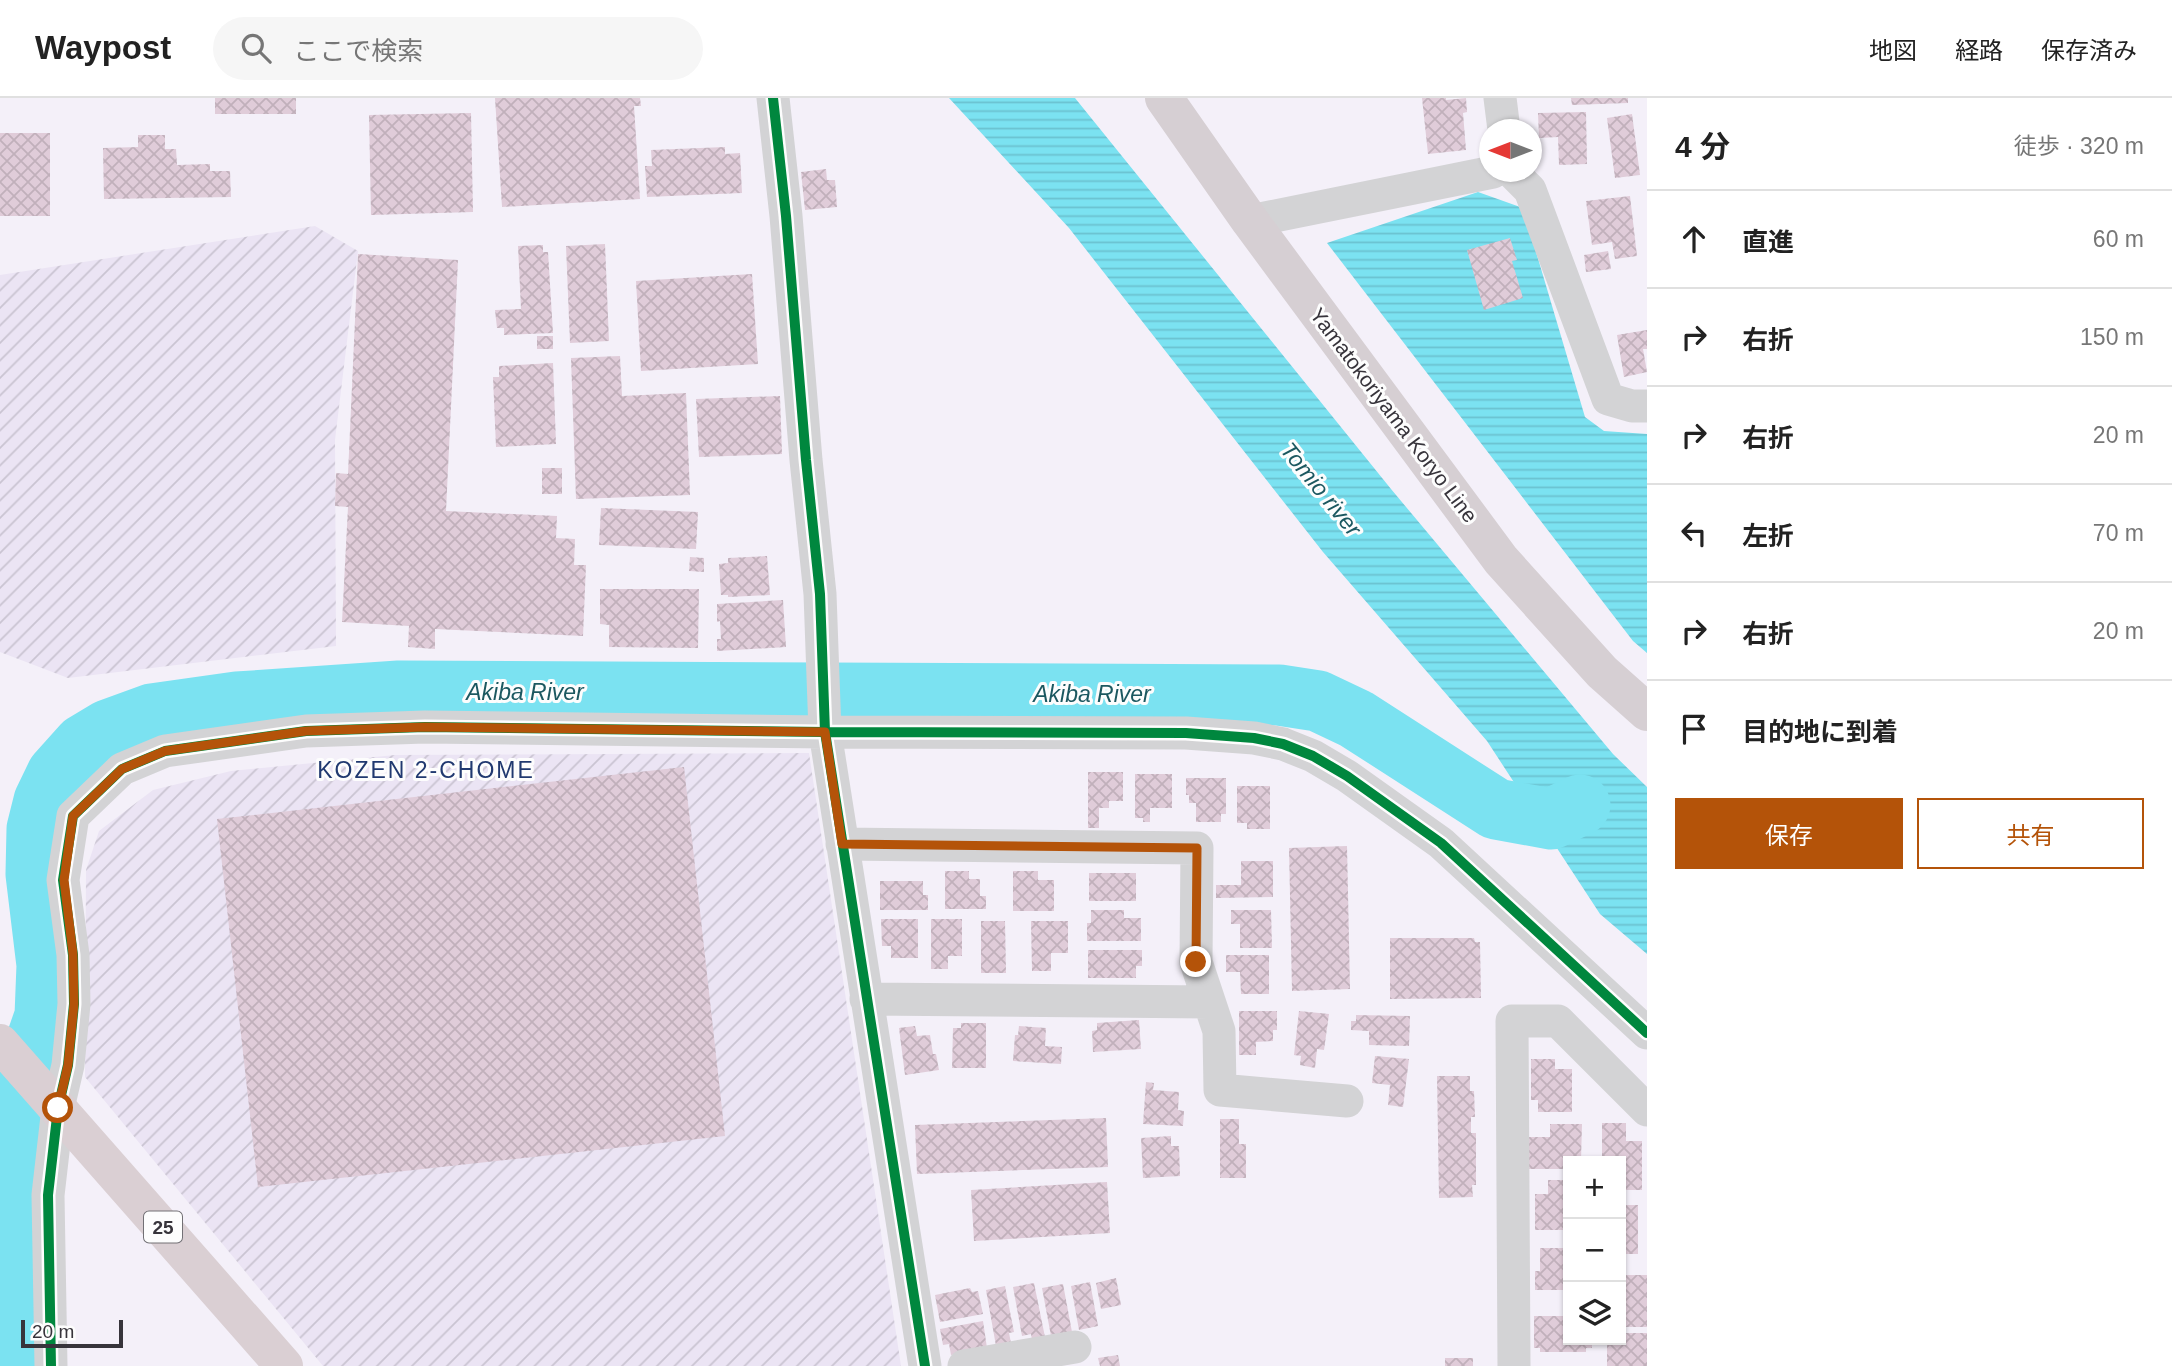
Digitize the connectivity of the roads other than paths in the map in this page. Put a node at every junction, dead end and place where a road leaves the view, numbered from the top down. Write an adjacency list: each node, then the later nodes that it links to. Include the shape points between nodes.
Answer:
1 (773, 98): 10 (street, via 820,594)
2 (1164, 98): 7 (main road, Yamatokoriyama Koryo Line)
3 (1500, 98): 4 (street)
4 (1503, 119)
5 (1479, 175): 7 (street)
6 (1522, 182): 8 (street, via 1530,190 1608,398)
7 (1250, 221): 9 (main road, Yamatokoriyama Koryo Line, via 1501,560 1602,672)
8 (1647, 406)
9 (1647, 712)
10 (825, 732): 11 (street); 14 (street, via 1185,733 1283,744 1347,776 1441,843); 16 (street, via 425,727 306,731 165,751 122,769 73,816 64,880 74,1004 68,1065)
11 (842, 844): 12 (street); 13 (street, via 1197,848 1196,962)
12 (866, 999): 13 (street); 22 (street)
13 (1209, 1002): 17 (street, via 1219,1031 1220,1090)
14 (1647, 1033)
15 (0, 1043): 16 (highway, 25)
16 (49, 1098): 20 (street); 21 (highway, 25)
17 (1347, 1101)
18 (1647, 1110): 24 (street, via 1558,1021 1512,1021)
19 (1074, 1347): 23 (street)
20 (51, 1366)
21 (284, 1366)
22 (925, 1366)
23 (964, 1366)
24 (1514, 1366)

